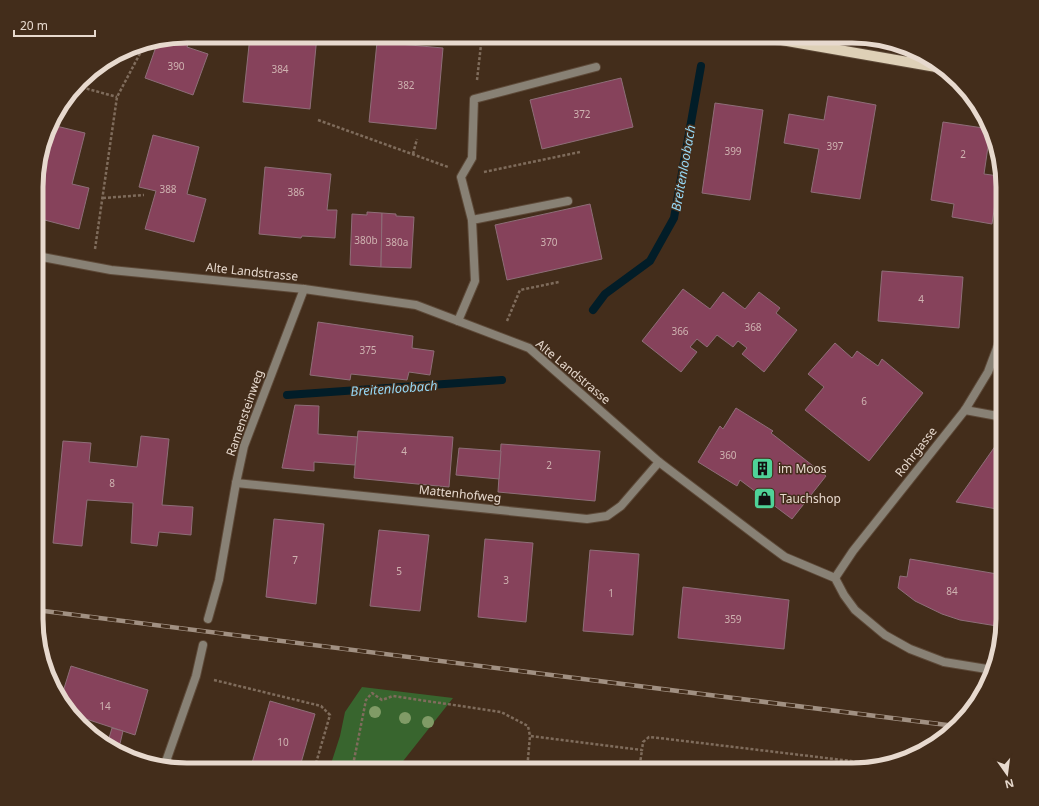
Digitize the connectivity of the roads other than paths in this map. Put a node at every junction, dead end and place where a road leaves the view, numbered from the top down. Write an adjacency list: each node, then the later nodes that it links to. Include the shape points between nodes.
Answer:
1 (798, 43): 2 (main road)
2 (930, 66)
3 (596, 67): 5 (street, via 474,98 472,158 463,175)
4 (568, 201): 5 (street)
5 (472, 220): 8 (street, via 475,281)
6 (43, 257): 7 (street, Alte Landstrasse, via 111,270)
7 (304, 290): 8 (street, Alte Landstrasse, via 416,305); 13 (street, Ramensteinweg, via 244,446)
8 (458, 321): 12 (street, Alte Landstrasse, via 529,348)
9 (996, 351): 10 (street, Rohrgasse, via 988,372)
10 (965, 410): 11 (street); 14 (street, Rohrgasse, via 853,551)
11 (996, 416)
12 (659, 462): 13 (street, Mattenhofweg, via 621,506 607,516 586,519); 14 (street, Alte Landstrasse, via 785,557)
13 (236, 483): 15 (street, Ramensteinweg, via 219,580)
14 (835, 578): 17 (street, via 855,610 886,636 910,649 944,662)
15 (208, 619)
16 (202, 645): 18 (street, via 196,676)
17 (987, 669)
18 (166, 762)

